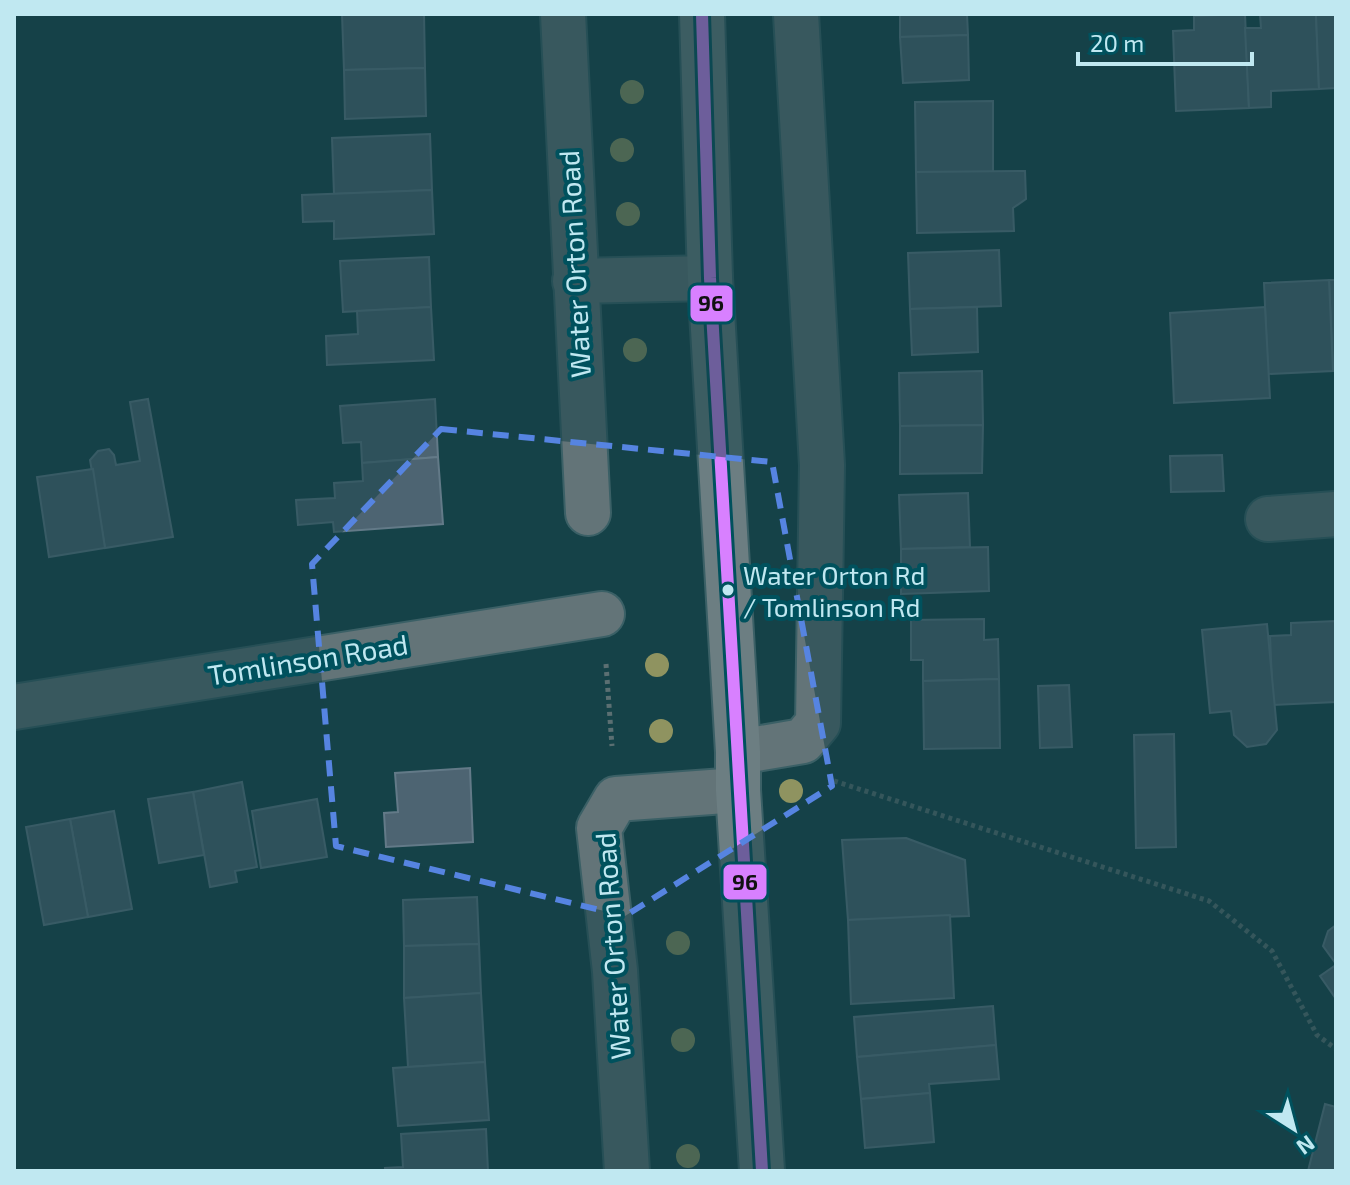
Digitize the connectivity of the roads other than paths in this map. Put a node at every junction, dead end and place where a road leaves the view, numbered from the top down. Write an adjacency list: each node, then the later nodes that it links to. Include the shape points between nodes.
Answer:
1 (563, 14): 5 (street, Water Orton Road)
2 (702, 14): 4 (main road)
3 (796, 14): 11 (street, Water Orton Road, via 822,465 818,723 803,741)
4 (710, 278): 5 (street); 11 (main road)
5 (575, 281): 6 (street, Water Orton Road)
6 (588, 513)
7 (1336, 514): 8 (street)
8 (1268, 519)
9 (602, 614): 10 (street, Tomlinson Road)
10 (14, 707)
11 (738, 771): 12 (street, Water Orton Road, via 616,799 599,828 615,971); 13 (main road)
12 (627, 1171)
13 (762, 1171)

